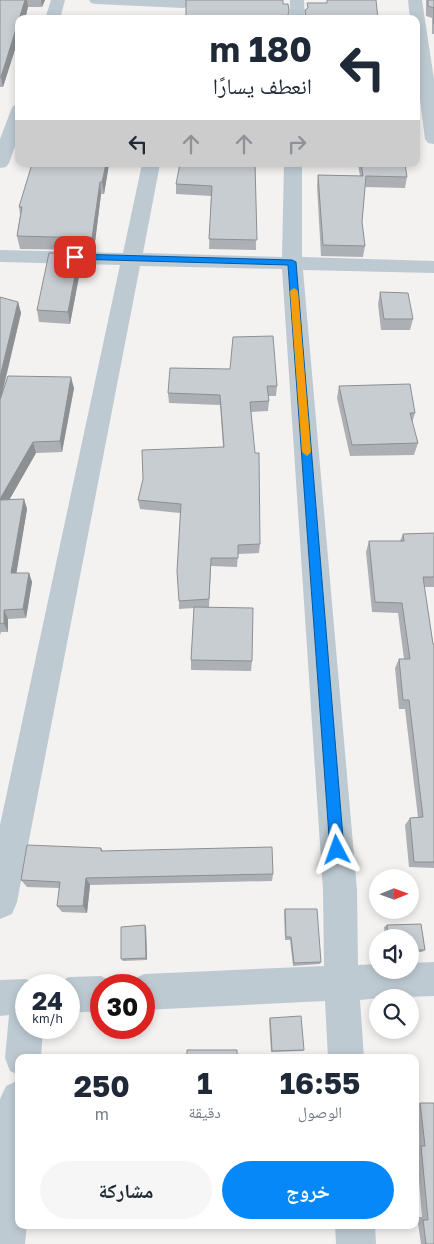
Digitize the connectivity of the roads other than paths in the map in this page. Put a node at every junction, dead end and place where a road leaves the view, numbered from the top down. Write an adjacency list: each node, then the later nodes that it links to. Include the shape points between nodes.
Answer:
1 (58, 0): 6 (street)
2 (96, 0): 5 (street)
3 (297, 0): 8 (street)
4 (415, 0): 9 (street)
5 (184, 2): 7 (street)
6 (53, 15)
7 (181, 15)
8 (296, 15)
9 (417, 15)
10 (420, 38): 11 (street)
11 (425, 76): 13 (street)
12 (15, 121): 14 (street)
13 (434, 139)
14 (0, 163)
15 (150, 167): 18 (street)
16 (293, 167): 19 (street)
17 (0, 256): 18 (street)
18 (132, 258): 19 (street); 21 (street)
19 (292, 262): 20 (street); 23 (street, via 340,890)
20 (434, 267)
21 (0, 902)
22 (434, 979): 23 (street)
23 (341, 982): 24 (street); 29 (street)
24 (155, 991)
25 (15, 997): 26 (street)
26 (0, 998)
27 (24, 1039): 28 (street)
28 (23, 1054)
29 (346, 1054)
30 (15, 1144): 32 (street)
31 (355, 1229): 33 (street)
32 (6, 1244)
33 (356, 1244)

